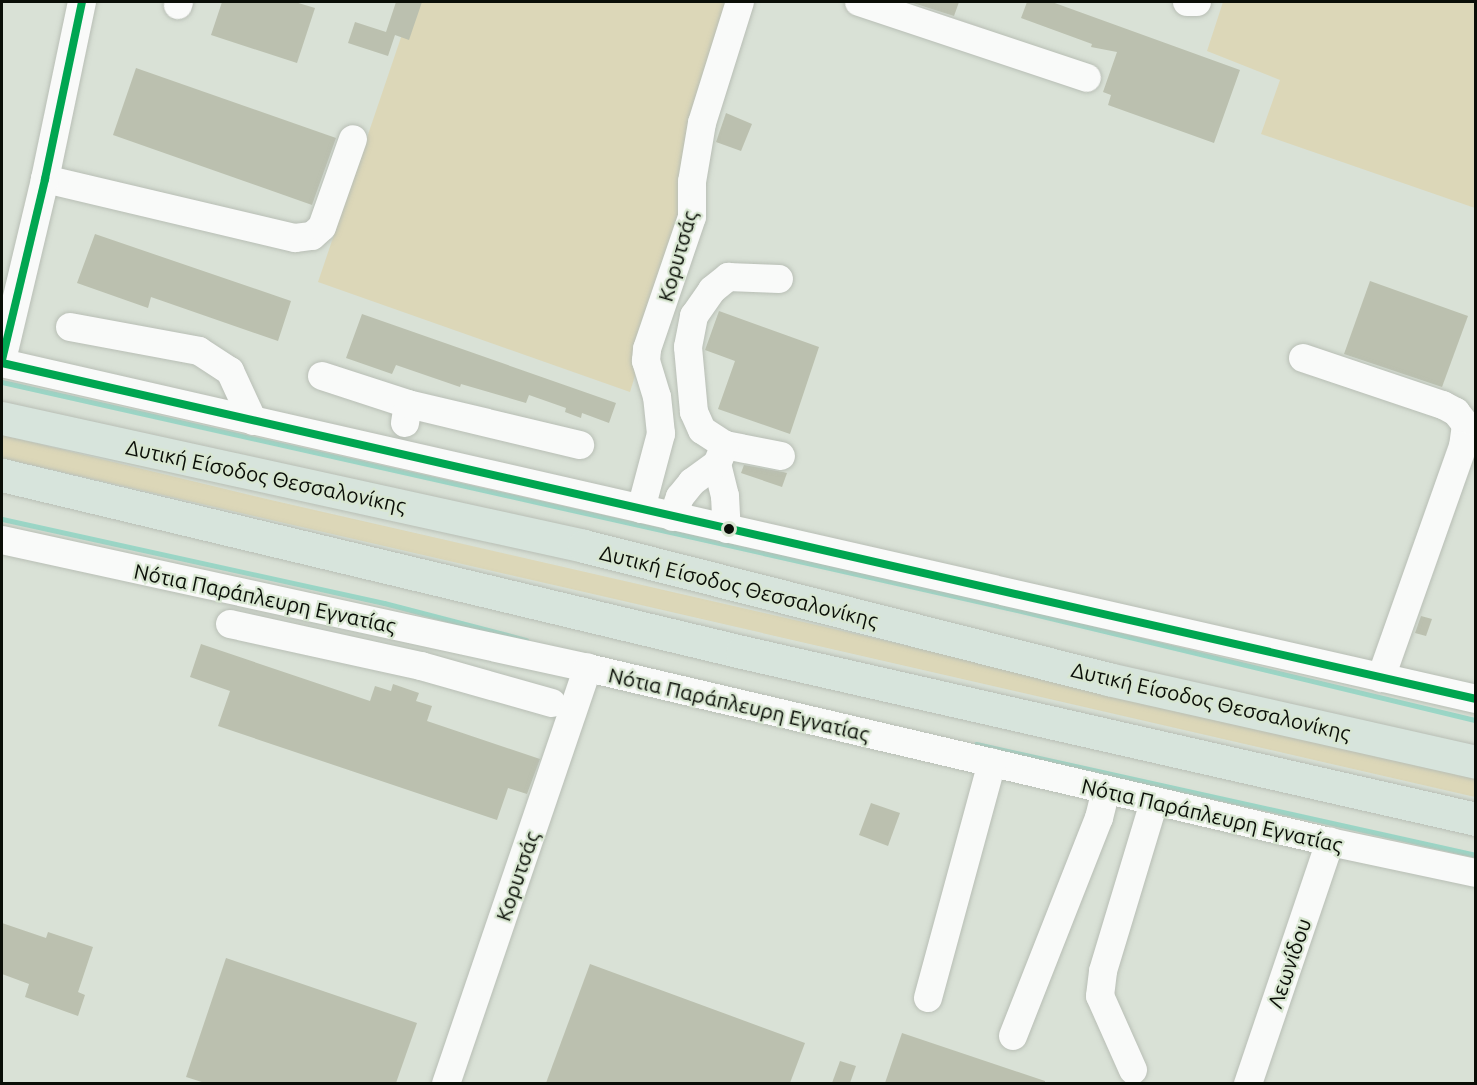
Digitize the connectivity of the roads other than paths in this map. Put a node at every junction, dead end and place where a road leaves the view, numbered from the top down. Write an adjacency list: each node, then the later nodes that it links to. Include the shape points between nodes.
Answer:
1 (82, 2): 10 (street)
2 (740, 2): 7 (street, Κορυτσάς)
3 (755, 2): 7 (street)
4 (859, 2): 8 (street)
5 (1187, 2): 6 (street)
6 (1197, 2)
7 (726, 52): 27 (street, Κορυτσάς, via 702,123 692,182 692,217 647,349 661,434)
8 (1087, 78)
9 (353, 139): 10 (street, via 322,227 312,236 295,238)
10 (45, 179): 14 (street)
11 (779, 279): 23 (street, via 728,277 712,290 694,316 688,347 694,412 702,430)
12 (70, 327): 16 (street, via 199,351 230,371)
13 (1303, 358): 35 (street, via 1443,405 1456,412 1466,425 1463,446)
14 (2, 361): 17 (street)
15 (322, 376): 18 (street)
16 (236, 383): 17 (street); 20 (street)
17 (196, 408): 20 (street)
18 (407, 414): 21 (street); 22 (street); 25 (street)
19 (2, 418): 38 (highway, Δυτική Είσοδος Θεσσαλονίκης, via 584,546 1108,679)
20 (253, 421): 22 (street)
21 (580, 445)
22 (369, 448): 25 (street)
23 (721, 454): 24 (street); 28 (street, via 680,497); 29 (street)
24 (781, 456)
25 (423, 459): 27 (street)
26 (2, 475): 42 (highway, via 753,655)
27 (641, 509): 28 (street)
28 (673, 517): 29 (street)
29 (727, 529): 35 (street)
30 (2, 540): 32 (street, Νότια Παράπλευρη Εγνατίας)
31 (230, 624): 33 (street)
32 (429, 633): 33 (street); 34 (street, Νότια Παράπλευρη Εγνατίας)
33 (421, 666): 37 (street)
34 (588, 668): 39 (street, Νότια Παράπλευρη Εγνατίας); 48 (street, Κορυτσάς)
35 (1381, 678): 36 (street)
36 (1476, 699)
37 (552, 703)
38 (1476, 762)
39 (992, 763): 40 (street, Νότια Παράπλευρη Εγνατίας); 45 (street)
40 (1106, 790): 41 (street, Νότια Παράπλευρη Εγνατίας); 46 (street, via 1099,819)
41 (1154, 802): 43 (street, Νότια Παράπλευρη Εγνατίας); 47 (street, via 1103,971 1100,996)
42 (1476, 819)
43 (1330, 842): 44 (street, Νότια Παράπλευρη Εγνατίας); 49 (street, Λεωνίδου)
44 (1476, 873)
45 (928, 998)
46 (1013, 1036)
47 (1133, 1070)
48 (446, 1083)
49 (1248, 1083)

